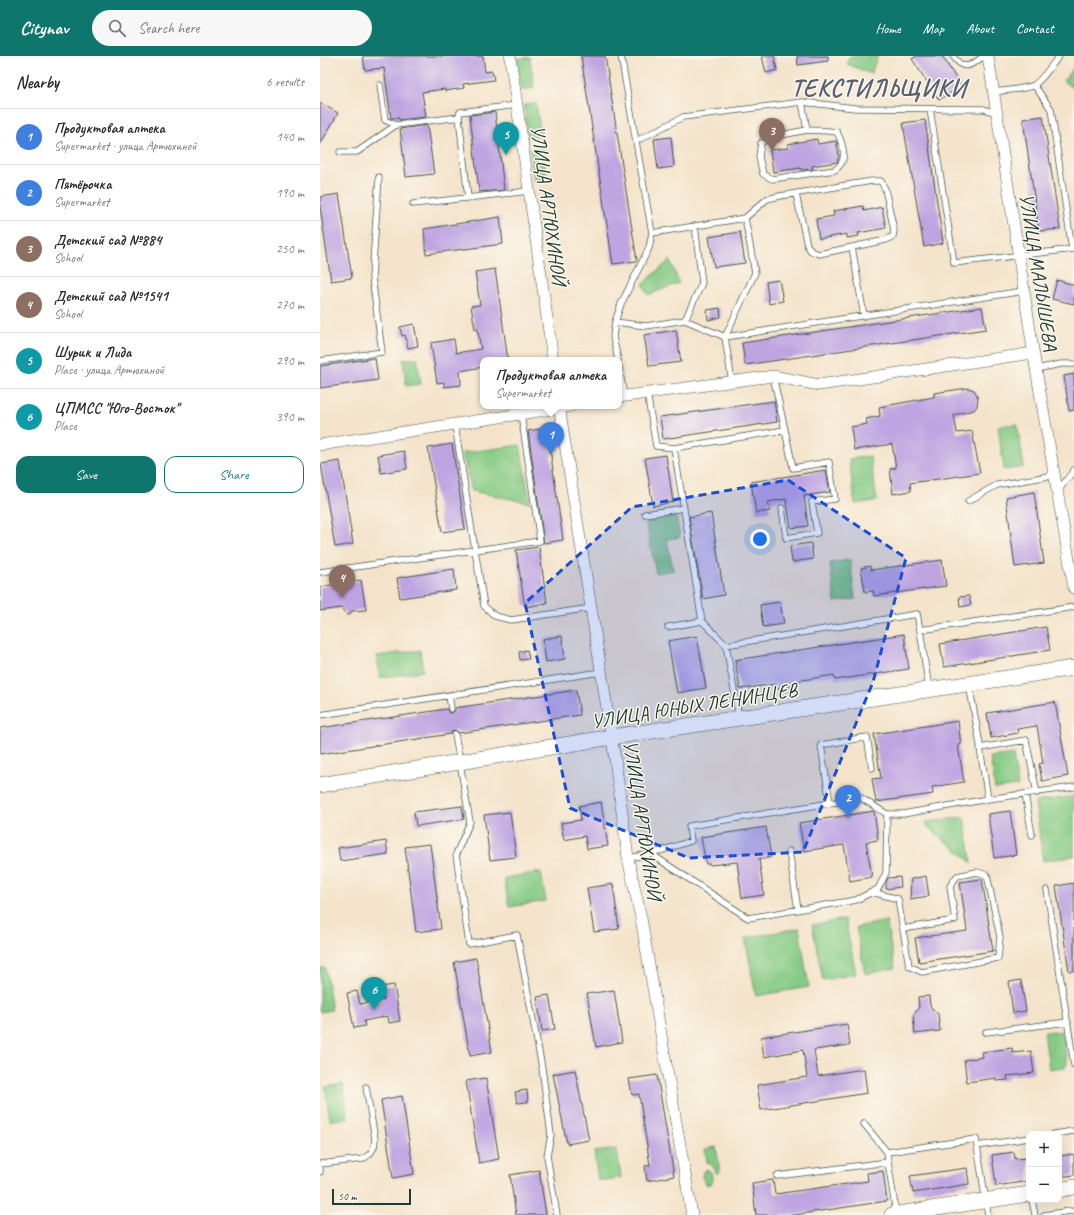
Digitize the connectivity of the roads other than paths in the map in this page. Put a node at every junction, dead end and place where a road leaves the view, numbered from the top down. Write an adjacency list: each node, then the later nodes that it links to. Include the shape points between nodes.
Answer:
1 (510, 56): 11 (street, УЛИЦА АРТЮХИНОЙ)
2 (622, 56): 17 (lane)
3 (953, 56): 4 (lane, via 958,64 966,67)
4 (984, 56)
5 (988, 56): 9 (street, УЛИЦА МАЛЫШЕВА)
6 (1059, 56): 8 (lane)
7 (380, 85): 15 (lane, via 386,120)
8 (1034, 85): 9 (lane); 28 (lane, via 1051,109)
9 (993, 92): 13 (street, УЛИЦА МАЛЫШЕВА)
10 (802, 102): 12 (lane, via 855,108); 16 (lane); 17 (lane, via 683,117)
11 (517, 105): 14 (lane, via 460,112); 20 (street, УЛИЦА АРТЮХИНОЙ)
12 (930, 109): 13 (lane, via 984,110); 29 (lane, via 954,263)
13 (996, 113): 29 (street, УЛИЦА МАЛЫШЕВА)
14 (459, 117): 15 (lane); 22 (lane)
15 (396, 125): 18 (lane, via 358,152)
16 (807, 130): 16 (lane, via 771,137 761,143 759,157 763,174 772,179 835,170 842,163 841,139 837,132)
17 (636, 141): 26 (lane)
18 (340, 152)
19 (379, 177): 38 (lane, via 372,277 382,352)
20 (529, 191): 22 (lane); 36 (street, УЛИЦА АРТЮХИНОЙ)
21 (796, 194): 24 (lane, via 767,199); 27 (lane, via 807,245 811,251 819,254); 27 (lane, via 881,181 894,230 893,236 886,240)
22 (468, 198): 23 (lane)
23 (413, 204)
24 (745, 218): 25 (lane); 34 (lane, via 755,273)
25 (695, 226): 26 (lane); 32 (lane, via 702,283)
26 (652, 233): 33 (lane, via 649,248 621,304)
27 (852, 247): 31 (lane)
28 (1073, 249): 29 (lane)
29 (1018, 256): 30 (street, УЛИЦА МАЛЫШЕВА)
30 (1024, 291): 31 (lane); 35 (street, УЛИЦА МАЛЫШЕВА)
31 (864, 316): 34 (lane)
32 (685, 320): 33 (lane, via 646,326); 34 (lane)
33 (615, 322): 37 (lane, via 613,337)
34 (725, 337): 42 (lane)
35 (1034, 353): 40 (street, УЛИЦА МАЛЫШЕВА); 41 (street, via 820,386)
36 (553, 357)
37 (617, 357)
38 (320, 361)
39 (1074, 364): 40 (lane)
40 (1036, 369): 53 (street, УЛИЦА МАЛЫШЕВА)
41 (773, 376): 42 (street); 49 (lane)
42 (732, 382): 43 (street)
43 (647, 393): 44 (street); 51 (lane, via 656,446)
44 (622, 397)
45 (548, 409): 47 (street)
46 (559, 409): 63 (street, УЛИЦА АРТЮХИНОЙ)
47 (521, 414): 48 (street); 59 (lane, via 540,541)
48 (455, 425): 50 (street); 59 (lane)
49 (785, 430): 51 (lane); 57 (lane, via 793,468 829,462 835,498 812,502 816,533 786,538)
50 (320, 446)
51 (674, 448): 56 (lane)
52 (1074, 470): 54 (lane)
53 (1055, 474): 54 (street, УЛИЦА МАЛЫШЕВА); 55 (lane, via 997,484)
54 (1058, 492): 61 (street, УЛИЦА МАЛЫШЕВА)
55 (968, 501)
56 (684, 508): 58 (lane); 64 (lane)
57 (782, 508)
58 (645, 514)
59 (475, 550): 60 (lane); 63 (lane, via 484,606 495,616 511,620)
60 (320, 572)
61 (1074, 588)
62 (1074, 607): 66 (lane)
63 (591, 608): 69 (street, УЛИЦА АРТЮХИНОЙ)
64 (702, 621): 65 (lane); 67 (lane)
65 (668, 628)
66 (920, 630): 67 (lane, via 917,614); 71 (lane)
67 (726, 645): 75 (lane)
68 (1074, 668): 70 (main road, УЛИЦА ЮНЫХ ЛЕНИНЦЕВ)
69 (601, 672): 72 (lane); 77 (street, УЛИЦА АРТЮХИНОЙ)
70 (969, 684): 71 (main road, УЛИЦА ЮНЫХ ЛЕНИНЦЕВ); 78 (lane)
71 (929, 690): 75 (main road, УЛИЦА ЮНЫХ ЛЕНИНЦЕВ)
72 (449, 695): 73 (lane); 74 (lane)
73 (451, 709)
74 (320, 715)
75 (739, 718): 77 (main road, УЛИЦА ЮНЫХ ЛЕНИНЦЕВ)
76 (455, 734): 79 (lane)
77 (612, 737): 79 (main road, УЛИЦА ЮНЫХ ЛЕНИНЦЕВ); 91 (street, УЛИЦА АРТЮХИНОЙ)
78 (981, 752): 83 (lane, via 980,748 1026,740); 85 (lane)
79 (459, 762): 81 (main road, УЛИЦА ЮНЫХ ЛЕНИНЦЕВ); 115 (lane, via 470,822 456,854 469,944 517,935 544,1083 551,1135 547,1156)
80 (872, 768): 86 (lane, via 867,737 821,744)
81 (320, 785)
82 (1074, 787): 83 (lane)
83 (1036, 793): 84 (lane)
84 (1025, 794): 85 (lane); 88 (lane)
85 (988, 799): 87 (lane, via 904,814)
86 (830, 803): 87 (lane, via 862,798); 90 (lane, via 689,826 691,841)
87 (887, 814): 93 (lane, via 886,873 878,889)
88 (1032, 835)
89 (789, 851): 94 (lane)
90 (651, 854): 91 (lane); 94 (lane, via 748,918)
91 (628, 858): 116 (street, УЛИЦА АРТЮХИНОЙ, via 641,918)
92 (1048, 890): 96 (lane)
93 (872, 892): 94 (lane, via 856,900); 95 (lane, via 898,899)
94 (798, 910)
95 (902, 929): 95 (lane, via 909,966 922,972 998,958 1000,936 987,875 977,872 957,876 950,886 955,920)
96 (1068, 1022): 97 (lane); 98 (lane)
97 (986, 1032)
98 (1074, 1065)
99 (366, 1087): 107 (lane, via 375,1139 370,1154 363,1159)
100 (864, 1124): 105 (lane)
101 (1074, 1131): 102 (lane)
102 (1062, 1133)
103 (1026, 1138): 104 (lane)
104 (977, 1146): 105 (lane, via 976,1139); 113 (lane)
105 (887, 1152): 106 (lane)
106 (888, 1162): 108 (lane); 117 (lane)
107 (320, 1164)
108 (777, 1176)
109 (1074, 1187): 110 (main road)
110 (1062, 1189)
111 (1026, 1195): 113 (main road)
112 (1033, 1203): 118 (lane)
113 (987, 1208): 117 (main road)
114 (1074, 1212): 119 (lane)
115 (556, 1215)
116 (692, 1215)
117 (895, 1215)
118 (1035, 1215)
119 (1044, 1215)

